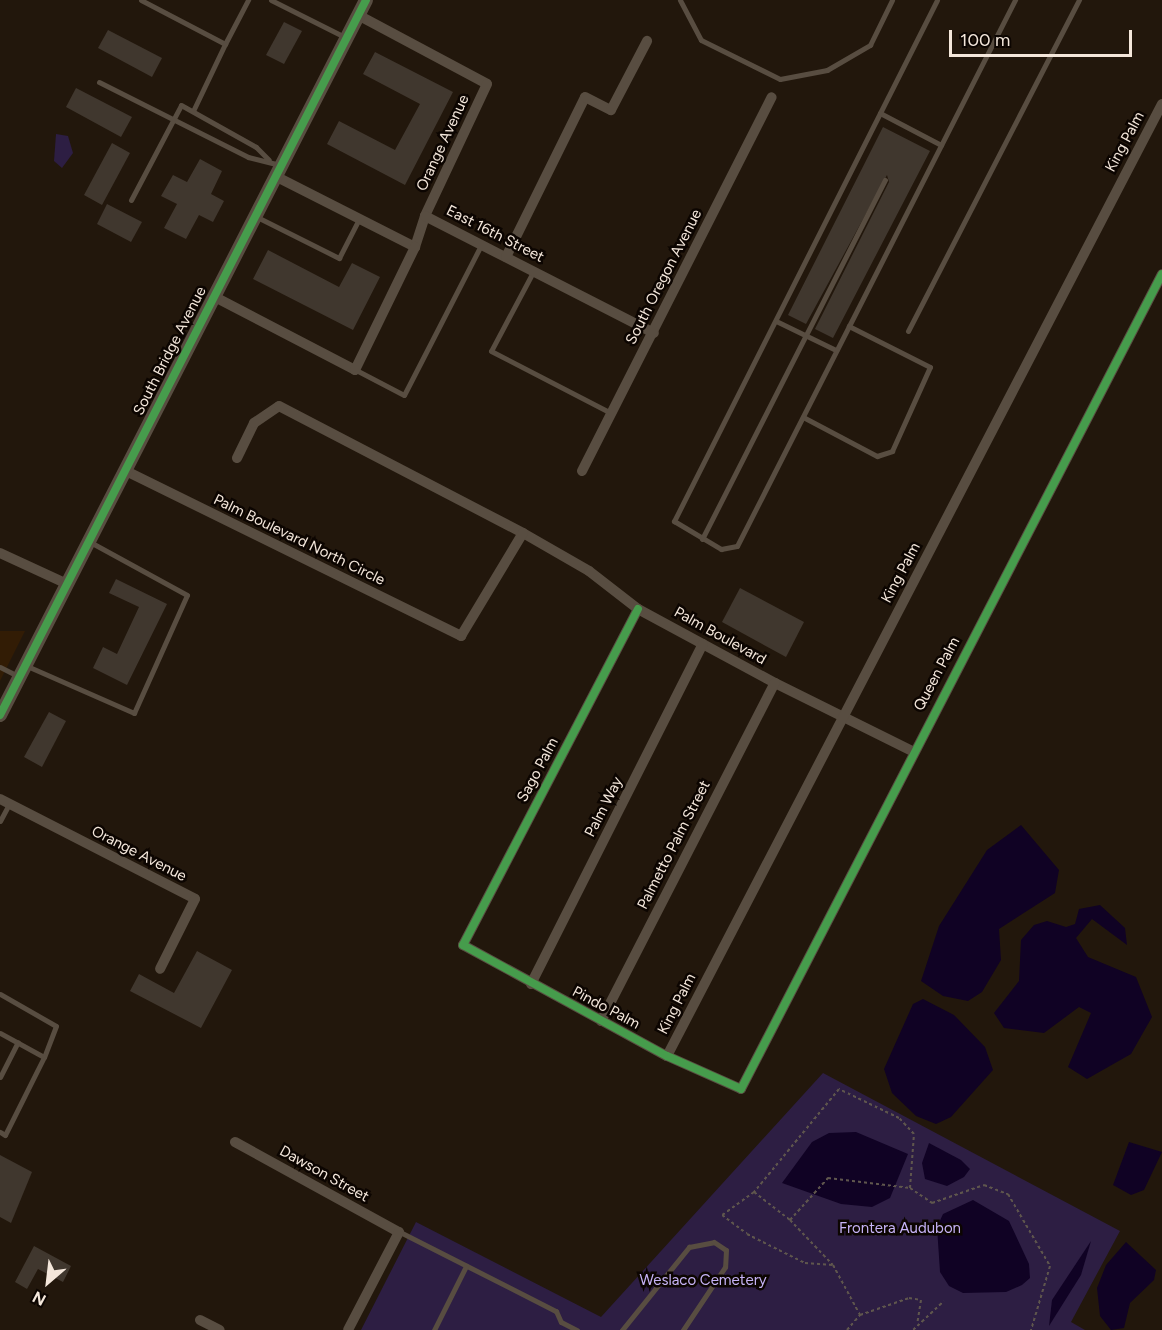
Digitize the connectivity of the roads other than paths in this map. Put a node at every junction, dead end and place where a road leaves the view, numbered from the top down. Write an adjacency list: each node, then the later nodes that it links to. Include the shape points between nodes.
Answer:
1 (141, 0): 12 (lane)
2 (248, 0): 12 (lane)
3 (271, 0): 10 (lane)
4 (680, 0): 5 (lane, via 701,40 780,80 827,70 870,45)
5 (892, 0)
6 (937, 0): 17 (lane)
7 (1015, 0): 19 (lane)
8 (1079, 0): 35 (lane)
9 (362, 5): 10 (street, South Bridge Avenue); 24 (street, Orange Avenue, via 487,84)
10 (347, 38): 21 (street, South Bridge Avenue)
11 (647, 41): 29 (street, via 611,110 585,97)
12 (225, 44): 16 (lane)
13 (99, 82): 18 (lane)
14 (772, 97): 36 (street, South Oregon Avenue)
15 (1162, 104): 56 (street, King Palm)
16 (193, 111): 18 (lane, via 180,105); 20 (lane)
17 (880, 113): 19 (lane); 33 (lane)
18 (174, 119): 20 (lane, via 248,157); 23 (lane)
19 (941, 145): 34 (lane)
20 (269, 160): 21 (lane)
21 (280, 172): 25 (street, South Bridge Avenue); 26 (street)
22 (885, 180): 37 (lane)
23 (131, 200)
24 (425, 216): 27 (street, East 16th Street); 28 (street, East 16th Street)
25 (257, 217): 26 (lane, via 339,258); 32 (street, South Bridge Avenue)
26 (359, 219): 28 (street)
27 (481, 245): 29 (street, East 16th Street); 39 (lane, via 404,395)
28 (415, 247): 39 (street, East 16th Street)
29 (506, 257): 30 (street, East 16th Street)
30 (533, 270): 36 (street, East 16th Street); 40 (lane, via 491,351)
31 (1162, 274): 57 (street, Queen Palm)
32 (213, 296): 39 (street); 43 (street, South Bridge Avenue)
33 (776, 321): 37 (lane); 46 (lane, via 674,521)
34 (849, 326): 38 (lane); 41 (lane, via 930,367 892,451 877,456)
35 (908, 331)
36 (654, 333): 40 (street, South Oregon Avenue)
37 (805, 335): 38 (lane); 46 (lane)
38 (836, 350): 41 (lane)
39 (355, 370)
40 (611, 413): 44 (street, South Oregon Avenue)
41 (803, 417): 46 (lane, via 737,546 730,551)
42 (237, 458): 45 (street, via 254,423 279,406)
43 (124, 470): 45 (street, Palm Boulevard North Circle, via 461,636); 47 (street, South Bridge Avenue)
44 (582, 471)
45 (523, 533): 50 (street, Palm Boulevard, via 589,571)
46 (702, 539)
47 (89, 542): 49 (street, South Bridge Avenue); 53 (lane, via 187,595 134,713)
48 (0, 554): 49 (street)
49 (67, 584): 53 (street, South Bridge Avenue)
50 (638, 609): 51 (street, Palm Boulevard); 60 (street, Sago Palm)
51 (704, 644): 54 (street, Palm Boulevard); 62 (street, Palm Way)
52 (0, 667): 53 (lane)
53 (23, 671): 55 (street, South Bridge Avenue)
54 (775, 683): 56 (street, Palm Boulevard); 64 (street, Palmetto Palm Street)
55 (0, 715)
56 (843, 717): 57 (street, Palm Boulevard); 67 (street, King Palm)
57 (912, 751): 70 (street, Queen Palm)
58 (4, 802): 59 (lane); 61 (street, Orange Avenue, via 195,899)
59 (0, 821)
60 (463, 945): 62 (street, Pindo Palm)
61 (160, 969)
62 (531, 984): 64 (street, Pindo Palm)
63 (0, 994): 68 (lane, via 56,1026)
64 (601, 1021): 67 (street, Pindo Palm)
65 (0, 1033): 66 (lane)
66 (18, 1042): 68 (lane); 69 (lane)
67 (667, 1056): 70 (street, Pindo Palm)
68 (44, 1057): 71 (lane, via 5,1135)
69 (0, 1077)
70 (741, 1089)
71 (0, 1132)
72 (235, 1142): 73 (street, Dawson Street)
73 (399, 1232): 74 (lane); 77 (street)
74 (466, 1266): 78 (lane); 79 (lane, via 556,1311 561,1322)
75 (200, 1320): 76 (street)
76 (220, 1330)
77 (348, 1330)
78 (434, 1330)
79 (577, 1330)
80 (622, 1330): 81 (lane, via 689,1247 714,1242 726,1250 725,1267)
81 (682, 1330)

